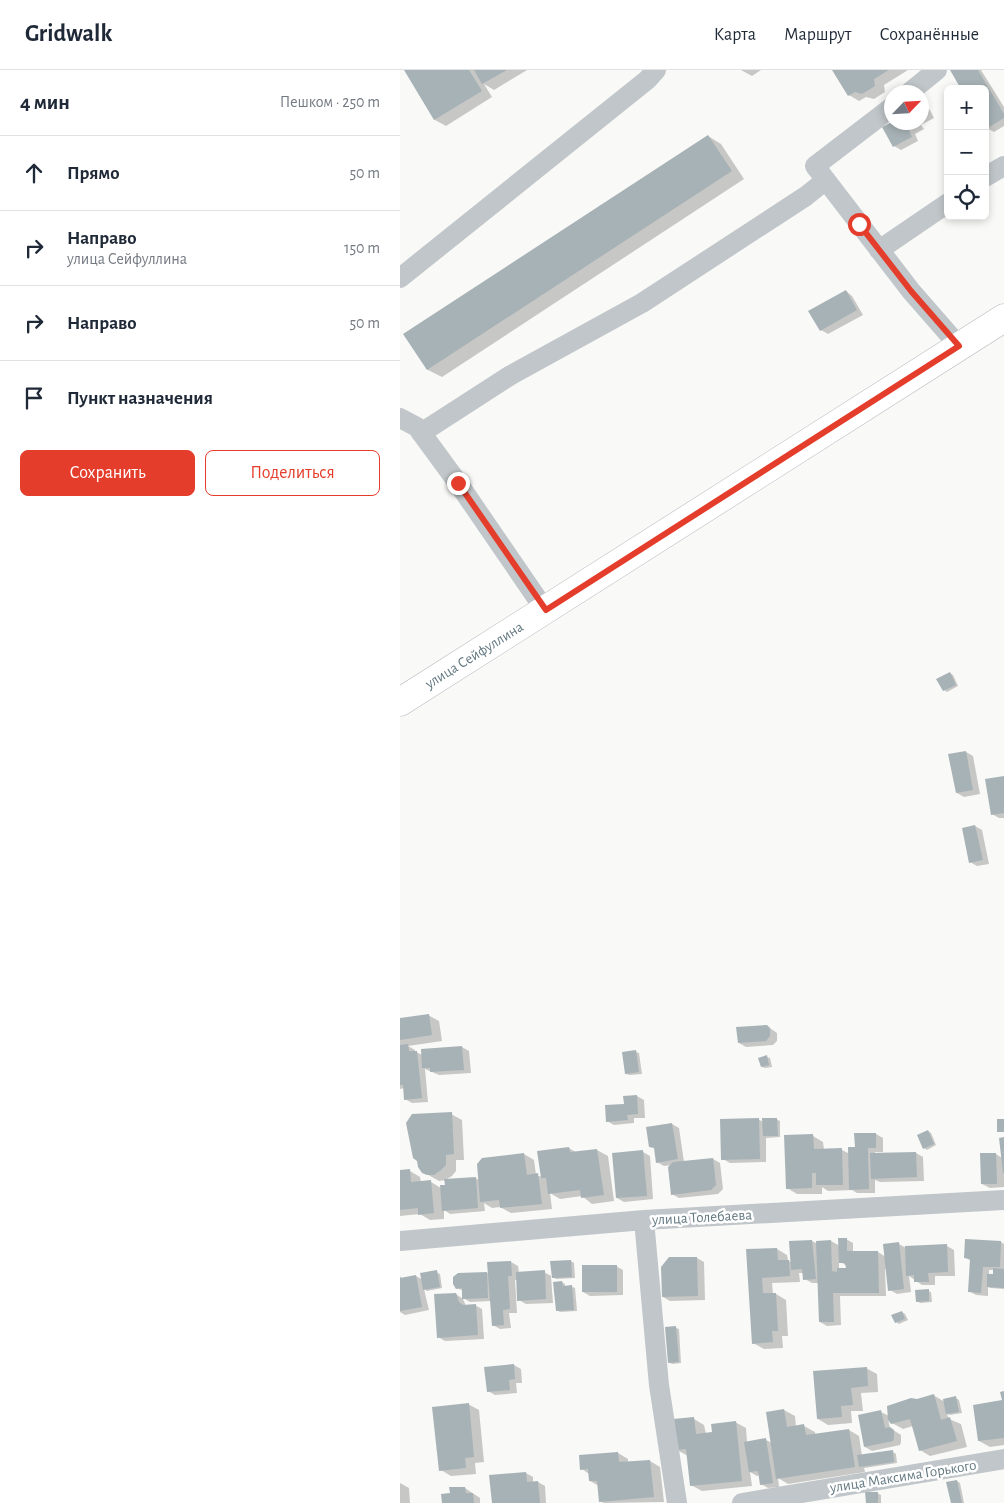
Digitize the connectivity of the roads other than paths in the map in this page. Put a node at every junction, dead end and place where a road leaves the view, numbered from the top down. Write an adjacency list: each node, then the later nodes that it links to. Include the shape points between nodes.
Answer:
1 (656, 70): 10 (street)
2 (937, 70): 3 (street)
3 (919, 85)
4 (884, 113): 7 (street, via 815,166)
5 (1004, 166): 6 (street)
6 (988, 175)
7 (826, 180): 9 (street); 14 (street, via 642,303 511,376)
8 (944, 206): 9 (street)
9 (879, 250): 12 (street)
10 (400, 278)
11 (1004, 318): 12 (main road, улица Сейфуллина)
12 (959, 346): 15 (main road, улица Сейфуллина)
13 (400, 418): 14 (street, via 417,427)
14 (421, 433): 15 (street)
15 (546, 610): 16 (main road, улица Сейфуллина)
16 (400, 702)
17 (1004, 1200): 18 (street, улица Толебаева)
18 (644, 1220): 19 (street, улица Толебаева); 21 (street, via 659,1385)
19 (400, 1241)
20 (1004, 1459): 22 (street, улица Максима Горького)
21 (677, 1503)
22 (742, 1503)

